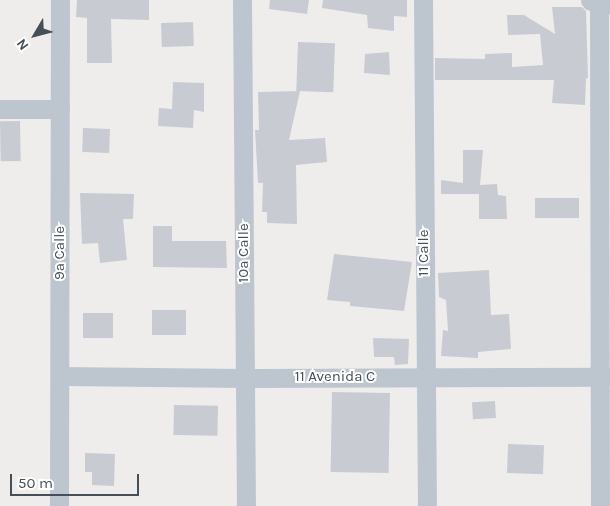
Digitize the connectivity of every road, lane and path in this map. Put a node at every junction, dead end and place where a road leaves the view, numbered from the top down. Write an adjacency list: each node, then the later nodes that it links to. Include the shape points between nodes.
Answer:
1 (60, 0): 6 (street, 9a Calle)
2 (242, 0): 10 (street, 10a Calle)
3 (423, 0): 8 (street, 11 Calle)
4 (600, 1): 9 (street)
5 (0, 109): 6 (street)
6 (60, 109): 7 (street, 9a Calle)
7 (60, 376): 10 (street, 11 Avenida C); 11 (street, 9a Calle)
8 (424, 376): 9 (street, 11 Avenida C); 10 (street, 11 Avenida C); 13 (street, 11 Calle)
9 (605, 377): 14 (street)
10 (244, 378): 12 (street, 10a Calle)
11 (59, 506)
12 (246, 506)
13 (427, 506)
14 (600, 506)

